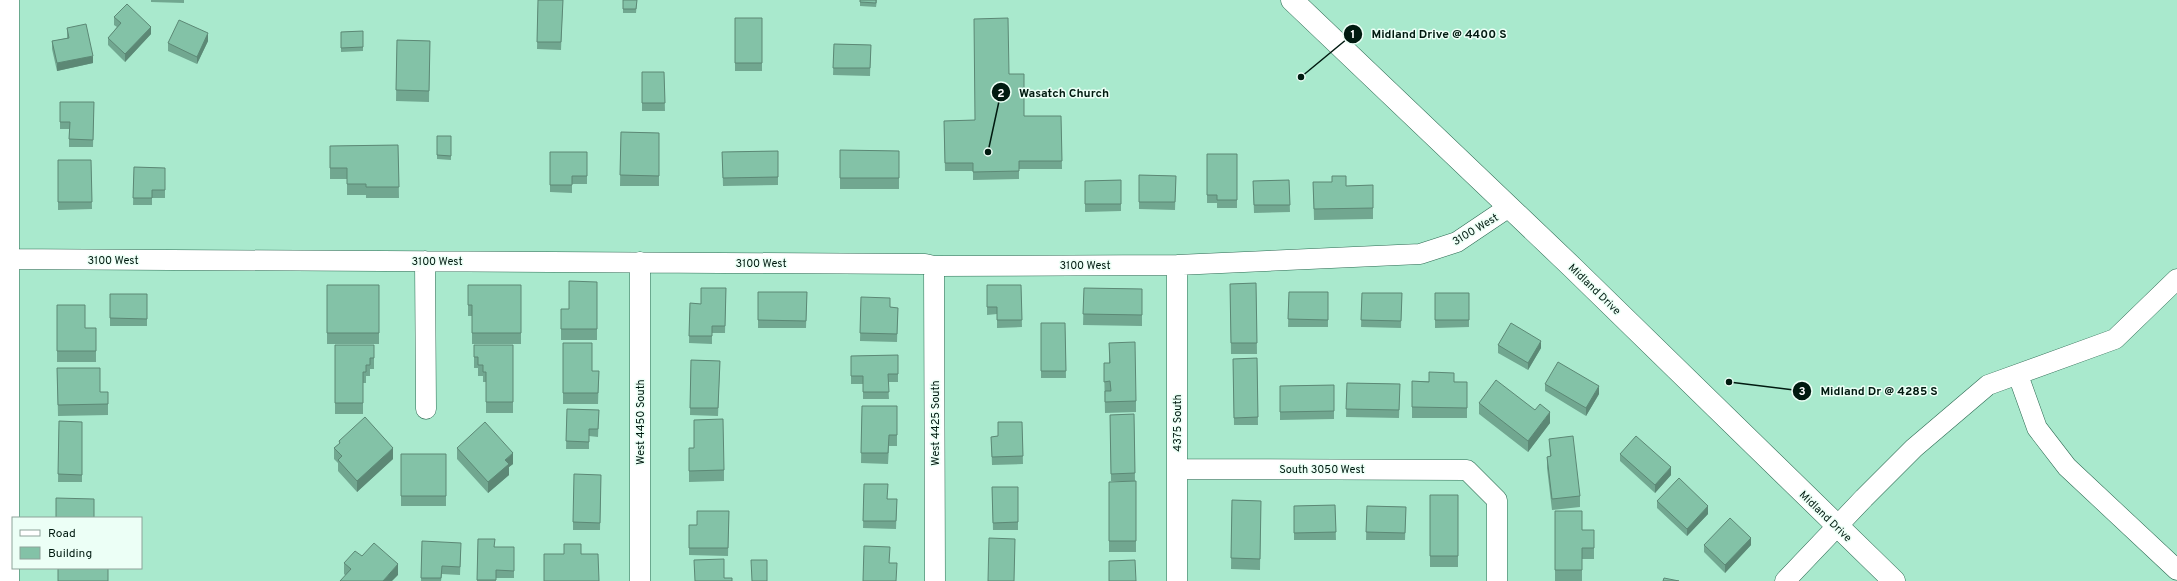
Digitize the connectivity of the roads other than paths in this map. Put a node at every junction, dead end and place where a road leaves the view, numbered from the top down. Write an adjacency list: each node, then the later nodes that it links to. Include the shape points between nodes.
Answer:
1 (9, 0): 4 (street)
2 (1292, 0): 3 (main road, Midland Drive)
3 (1509, 207): 7 (street, 3100 West, via 1457,242 1420,254); 13 (main road, Midland Drive)
4 (4, 259): 5 (street, 3100 West); 15 (street)
5 (425, 261): 6 (street, 3100 West); 11 (street)
6 (640, 262): 8 (street, 3100 West); 16 (street, West 4450 South)
7 (1176, 265): 8 (street, 3100 West); 12 (street, 4375 South)
8 (934, 266): 17 (street, West 4425 South)
9 (2177, 279): 10 (street, via 2116,339)
10 (2018, 375): 13 (street, via 1988,385 1914,448); 14 (street, via 2037,428 2067,467)
11 (426, 409)
12 (1176, 469): 18 (street, 4375 South); 19 (street, South 3050 West, via 1467,470 1496,500)
13 (1837, 527): 20 (street); 21 (main road, Midland Drive)
14 (2177, 570)
15 (9, 581)
16 (640, 581)
17 (935, 581)
18 (1176, 581)
19 (1497, 581)
20 (1785, 581)
21 (1894, 581)

